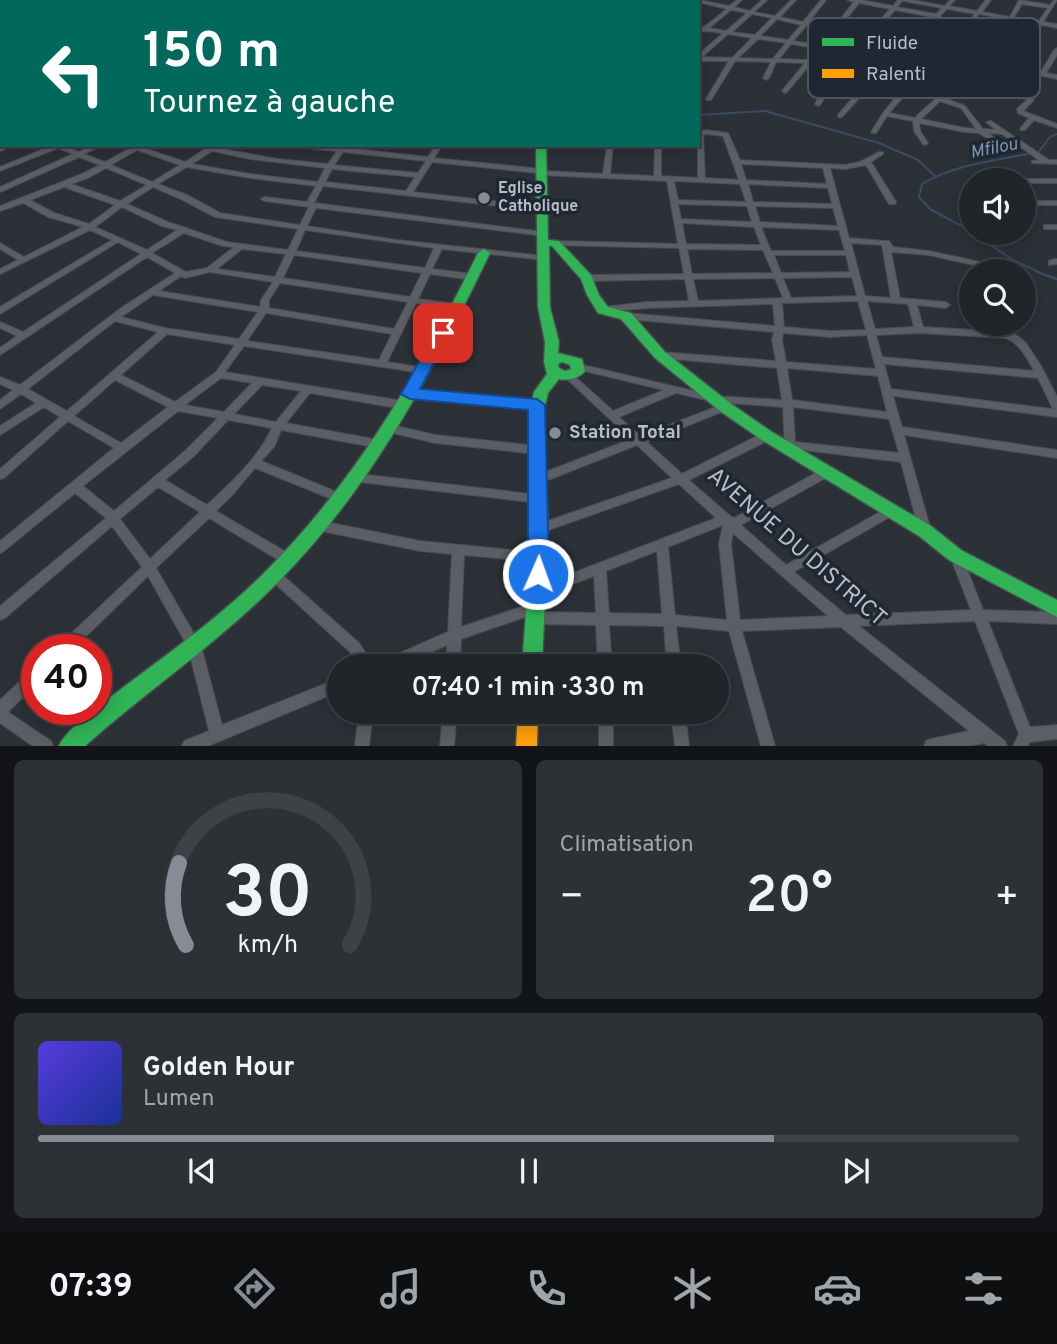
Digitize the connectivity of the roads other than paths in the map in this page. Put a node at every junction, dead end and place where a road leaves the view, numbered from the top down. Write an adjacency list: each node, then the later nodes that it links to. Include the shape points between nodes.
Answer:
1 (740, 0): 16 (street)
2 (765, 0): 17 (street)
3 (794, 0): 20 (street)
4 (824, 0): 25 (street)
5 (849, 0): 9 (street)
6 (902, 0): 10 (street); 14 (street)
7 (953, 0): 15 (street)
8 (989, 0): 18 (street)
9 (858, 1): 14 (street); 21 (street)
10 (920, 1): 15 (street)
11 (1021, 1): 13 (street); 24 (street)
12 (709, 2): 16 (street)
13 (1054, 2): 26 (street)
14 (895, 7): 19 (street); 22 (street)
15 (947, 7): 18 (street); 19 (street)
16 (731, 8): 17 (street); 29 (street)
17 (752, 12): 20 (street); 30 (street)
18 (978, 13): 23 (street); 24 (street)
19 (939, 16)
20 (776, 18): 25 (street); 31 (street)
21 (844, 18)
22 (885, 18)
23 (974, 18)
24 (1012, 18)
25 (803, 23): 27 (street); 32 (street)
26 (1040, 23): 28 (street)
27 (808, 24)
28 (1057, 26)
29 (701, 29): 30 (street)
30 (728, 33): 31 (street); 35 (street)
31 (758, 37): 32 (street); 37 (street)
32 (789, 42): 33 (street); 38 (street)
33 (808, 45)
34 (1057, 50): 40 (street)
35 (700, 57)
36 (700, 59): 37 (street)
37 (733, 60): 38 (street); 51 (street)
38 (774, 61): 39 (street); 44 (street)
39 (808, 61): 45 (street)
40 (1054, 64): 42 (street)
41 (1040, 73): 42 (street)
42 (1044, 74): 43 (street)
43 (1057, 77)
44 (766, 78)
45 (786, 91)
46 (821, 98): 52 (street)
47 (855, 98): 54 (street)
48 (898, 98): 53 (street)
49 (939, 98): 56 (street); 60 (street, via 962,107)
50 (1028, 98): 55 (street, via 1031,102 1019,111)
51 (709, 99)
52 (818, 104)
53 (884, 114): 56 (street); 61 (street)
54 (840, 116)
55 (1033, 117): 58 (street); 59 (street)
56 (916, 121): 60 (street); 64 (street)
57 (989, 122): 62 (street)
58 (1057, 125)
59 (1023, 129)
60 (981, 131): 62 (street); 65 (street)
61 (874, 132)
62 (1002, 132): 83 (street, via 1034,157)
63 (700, 135): 82 (street, via 726,134)
64 (925, 143)
65 (1001, 145)
66 (55, 147): 88 (street)
67 (59, 147): 79 (street)
68 (94, 147): 79 (street)
69 (133, 147): 85 (street)
70 (138, 147): 84 (street)
71 (214, 147): 84 (street); 86 (street, via 274,161)
72 (438, 147): 80 (street)
73 (541, 147): 89 (street)
74 (610, 147): 91 (street)
75 (658, 147): 92 (street)
76 (700, 147): 94 (street)
77 (343, 148): 80 (street); 86 (street)
78 (881, 153): 81 (street)
79 (76, 155): 85 (street); 102 (street)
80 (430, 160): 89 (street); 90 (street)
81 (867, 161): 87 (street); 107 (street)
82 (737, 162): 87 (street); 97 (street)
83 (1057, 162)
84 (188, 165): 99 (street); 100 (street)
85 (104, 166): 98 (street); 99 (street)
86 (330, 166): 90 (street); 100 (street)
87 (826, 167): 101 (street)
88 (0, 169)
89 (541, 172): 91 (street); 115 (street)
90 (420, 175): 103 (street)
91 (606, 177): 92 (street)
92 (657, 179): 93 (street)
93 (670, 180): 94 (street); 106 (street)
94 (702, 180): 97 (street)
95 (1036, 181): 96 (street)
96 (1057, 181)
97 (743, 182): 101 (street); 108 (street)
98 (64, 184): 105 (street); 111 (street)
99 (154, 186): 111 (street); 121 (street, via 218,215)
100 (321, 186): 103 (street); 112 (street)
101 (830, 186): 113 (street)
102 (0, 190)
103 (408, 194): 115 (street)
104 (265, 199): 112 (street)
105 (24, 200): 114 (street); 118 (street, via 51,215)
106 (674, 202): 108 (street); 116 (street)
107 (892, 202)
108 (749, 203): 113 (street); 117 (street)
109 (1036, 203): 110 (street)
110 (1057, 203)
111 (121, 204): 118 (street); 123 (street)
112 (311, 206): 121 (street); 125 (street)
113 (835, 206): 122 (street)
114 (0, 209)
115 (543, 209): 125 (street)
116 (678, 221): 117 (street); 129 (street)
117 (756, 223): 122 (street); 132 (street)
118 (90, 227): 124 (street); 138 (street)
119 (1047, 227): 120 (street)
120 (1057, 227)
121 (301, 228): 131 (street); 136 (street)
122 (842, 228): 126 (street)
123 (183, 230): 130 (street); 133 (street)
124 (118, 239): 133 (street); 161 (street)
125 (547, 240): 129 (street); 137 (street); 148 (street)
126 (846, 240): 127 (street); 135 (street)
127 (886, 243): 139 (street, via 890,249); 153 (street)
128 (0, 245): 138 (street)
129 (681, 246): 132 (street); 146 (street)
130 (239, 247): 136 (street); 140 (street)
131 (439, 247): 134 (street); 142 (street)
132 (767, 251): 135 (street); 144 (street)
133 (146, 253): 143 (street); 170 (street)
134 (484, 253): 137 (street); 147 (street)
135 (849, 253): 145 (street)
136 (289, 254): 142 (street); 149 (street)
137 (545, 258): 172 (street, via 544,307)
138 (23, 260): 141 (street)
139 (959, 260)
140 (210, 270): 143 (street); 149 (street)
141 (0, 272)
142 (426, 272): 147 (street); 154 (street)
143 (180, 273): 150 (street)
144 (776, 274): 145 (street); 146 (street); 152 (street)
145 (856, 274): 151 (street)
146 (688, 275): 148 (street); 156 (street)
147 (473, 277): 158 (street)
148 (587, 278): 160 (street)
149 (276, 279): 154 (street); 159 (street)
150 (150, 292): 159 (street); 163 (street)
151 (863, 298): 152 (street); 153 (street); 169 (street)
152 (782, 300): 156 (street); 165 (street)
153 (896, 300): 155 (street)
154 (413, 301): 158 (street); 168 (street)
155 (912, 301): 157 (street); 166 (street)
156 (694, 304): 160 (street)
157 (946, 305)
158 (457, 307): 179 (street)
159 (264, 310): 168 (street); 171 (street)
160 (603, 310): 162 (street)
161 (0, 311)
162 (626, 316): 165 (street); 174 (street)
163 (114, 318): 167 (street); 187 (street)
164 (0, 325): 170 (street)
165 (779, 330): 169 (street); 177 (street)
166 (919, 330): 169 (street); 182 (street, via 1014,336)
167 (165, 331): 171 (street); 183 (street)
168 (398, 332): 176 (street)
169 (872, 334): 175 (street)
170 (23, 335): 173 (street)
171 (242, 342): 176 (street); 181 (street)
172 (552, 342): 178 (street, AVENUE DU DISTRICT); 178 (street)
173 (0, 352)
174 (660, 355): 177 (street); 192 (street)
175 (879, 360): 180 (street); 182 (street)
176 (382, 363): 179 (street)
177 (781, 365): 180 (street); 193 (street)
178 (566, 368): 188 (street, via 623,376); 195 (street, via 544,387); 201 (street, AVENUE DU DISTRICT)
179 (422, 370): 190 (street)
180 (881, 373): 189 (street)
181 (219, 374): 185 (street); 196 (street)
182 (1040, 375): 197 (street)
183 (115, 376): 196 (street); 199 (street)
184 (0, 380): 187 (street)
185 (261, 380): 186 (street); 200 (street)
186 (308, 389): 190 (street); 203 (street)
187 (22, 390): 191 (street); 194 (street)
188 (673, 391): 192 (street); 201 (street)
189 (888, 393): 198 (street); 202 (street)
190 (406, 399): 195 (street); 204 (street)
191 (43, 403): 199 (street); 206 (street)
192 (720, 403): 193 (street); 207 (street); 208 (street)
193 (788, 404): 202 (street); 210 (street)
194 (0, 405)
195 (537, 405): 212 (street)
196 (176, 407): 200 (street); 211 (street)
197 (1057, 407)
198 (1057, 413)
199 (68, 415): 211 (street); 217 (street)
200 (228, 416): 203 (street); 221 (street)
201 (611, 416): 208 (street, AVENUE DU DISTRICT)
202 (894, 416): 205 (street)
203 (278, 426): 209 (street); 215 (street)
204 (388, 428): 209 (street); 212 (street, via 435,439)
205 (897, 430): 213 (street); 214 (street)
206 (0, 431)
207 (767, 436): 210 (street); 220 (street)
208 (638, 441): 219 (street); 220 (street, AVENUE DU DISTRICT)
209 (379, 444): 218 (street)
210 (790, 447): 214 (street); 216 (street)
211 (122, 448): 222 (street)
212 (537, 450): 219 (street)
213 (1057, 454)
214 (905, 458): 231 (street)
215 (254, 463): 223 (street); 225 (street)
216 (827, 472): 226 (street); 228 (street)
217 (0, 475)
218 (359, 478): 223 (street); 224 (street)
219 (538, 478): 224 (street)
220 (681, 479): 228 (street, AVENUE DU DISTRICT); 230 (street)
221 (157, 481): 225 (street); 227 (street)
222 (75, 486): 227 (street); 233 (street)
223 (344, 499): 229 (street)
224 (539, 499): 230 (street)
225 (209, 510): 237 (street); 238 (street)
226 (891, 511): 231 (street); 240 (street)
227 (112, 516): 238 (street); 246 (street)
228 (730, 521): 232 (street); 240 (street, AVENUE DU DISTRICT); 252 (street, via 725,544)
229 (321, 526): 234 (street); 237 (street)
230 (540, 528): 236 (street)
231 (925, 531): 235 (street)
232 (662, 544): 239 (street); 251 (street)
233 (0, 548)
234 (458, 549): 236 (street); 254 (street)
235 (956, 555): 244 (street); 247 (street)
236 (539, 557): 242 (street)
237 (289, 559): 241 (street)
238 (150, 568): 253 (street); 255 (street)
239 (600, 569): 242 (street); 250 (street)
240 (785, 571): 249 (street, AVENUE DU DISTRICT)
241 (274, 575): 255 (street); 256 (street)
242 (538, 592): 245 (street)
243 (1057, 602): 244 (street)
244 (1057, 609)
245 (536, 613): 250 (street); 254 (street); 259 (street)
246 (0, 614)
247 (978, 615): 248 (street); 249 (street); 274 (street)
248 (1057, 618)
249 (841, 619): 252 (street); 273 (street, AVENUE DU DISTRICT)
250 (602, 620): 251 (street); 260 (street)
251 (670, 620): 252 (street); 261 (street)
252 (734, 626): 283 (street)
253 (80, 634)
254 (456, 635): 257 (street); 258 (street)
255 (194, 646): 272 (street); 276 (street)
256 (359, 654)
257 (412, 654)
258 (454, 654)
259 (533, 654)
260 (603, 654)
261 (673, 654)
262 (327, 689): 272 (street)
263 (21, 690): 264 (street)
264 (0, 710)
265 (0, 715): 275 (street)
266 (365, 724): 278 (street)
267 (449, 724): 279 (street)
268 (527, 724): 280 (street)
269 (606, 724): 281 (street)
270 (679, 724): 282 (street)
271 (1057, 732): 274 (street)
272 (217, 734): 277 (street)
273 (986, 735): 284 (street); 285 (street, AVENUE DU DISTRICT)
274 (1023, 740)
275 (46, 746)
276 (69, 746)
277 (189, 746)
278 (362, 746)
279 (447, 746)
280 (526, 746)
281 (606, 746)
282 (682, 746)
283 (768, 746)
284 (931, 746)
285 (1000, 746)

